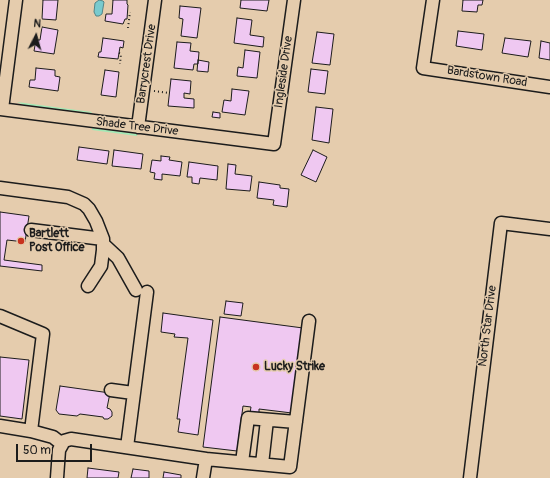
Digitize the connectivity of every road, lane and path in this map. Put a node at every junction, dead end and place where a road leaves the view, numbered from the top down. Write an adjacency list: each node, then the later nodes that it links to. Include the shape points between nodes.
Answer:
1 (16, 0): 12 (street)
2 (155, 0): 13 (street, Barrycrest Drive)
3 (294, 0): 14 (street, Ingleside Drive)
4 (434, 0): 9 (street, Bardstown Road, via 423,68)
5 (130, 12): 6 (path)
6 (128, 28)
7 (119, 53): 8 (path, via 122,54)
8 (120, 64)
9 (550, 87)
10 (154, 91): 11 (path)
11 (169, 93)
12 (1, 109): 13 (street, Shade Tree Drive)
13 (138, 127): 14 (street, Shade Tree Drive)
14 (274, 144)
15 (0, 188): 18 (street, via 68,197 84,204 96,221)
16 (31, 230): 18 (street)
17 (550, 230): 35 (street, North Star Drive, via 501,223)
18 (103, 242): 19 (street, via 101,266); 23 (street, via 118,258 141,291)
19 (88, 286)
20 (0, 316): 27 (street, via 43,334)
21 (309, 321): 25 (street)
22 (111, 390): 23 (street)
23 (133, 393): 29 (street)
24 (267, 420): 25 (street); 31 (street, via 248,418); 32 (street)
25 (296, 422): 32 (street, via 290,467)
26 (0, 426): 27 (street)
27 (31, 431): 28 (street, via 53,437)
28 (62, 444): 29 (street, via 71,439); 33 (street, via 59,450)
29 (127, 447): 30 (street)
30 (206, 459): 31 (street); 34 (street)
31 (242, 462): 32 (street)
32 (262, 464)
33 (57, 478)
34 (203, 478)
35 (470, 478)

